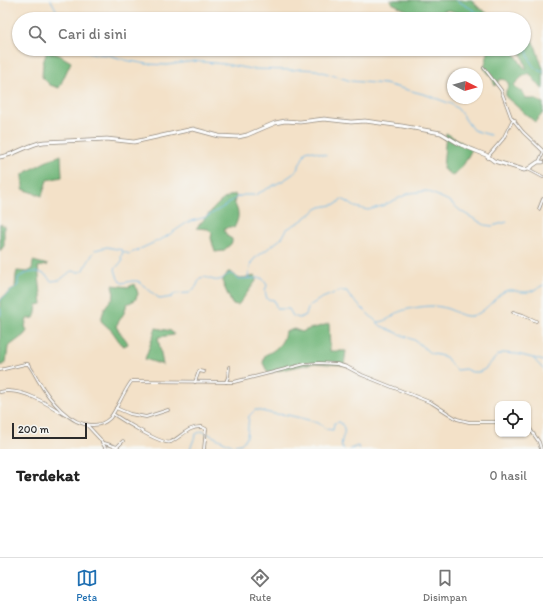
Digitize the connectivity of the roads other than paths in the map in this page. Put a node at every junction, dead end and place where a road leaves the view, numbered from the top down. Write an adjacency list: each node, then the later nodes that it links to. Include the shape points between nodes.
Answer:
1 (484, 68): 2 (street, via 498,85)
2 (514, 120): 3 (street); 5 (street)
3 (543, 152): 6 (street)
4 (0, 157): 5 (street, via 34,143 107,139 134,142 194,129 219,136 238,137 280,122 324,119 365,121 441,133)
5 (488, 158): 7 (street, via 515,168)
6 (541, 162): 7 (street)
7 (528, 169): 8 (street)
8 (543, 177)
9 (543, 199): 10 (street)
10 (539, 209)
11 (513, 312): 12 (street)
12 (536, 321)
13 (229, 367): 17 (street)
14 (0, 370): 22 (street, via 28,364 48,394)
15 (204, 372): 16 (street, via 199,371)
16 (195, 382): 17 (street); 19 (street, via 130,382)
17 (226, 382): 23 (street, via 245,380 306,364 337,364 432,403 457,419 469,422)
18 (0, 392): 22 (street, via 10,391 29,396 45,402)
19 (116, 408): 20 (street, via 146,417); 21 (street)
20 (168, 410)
21 (113, 414): 24 (street, via 101,424); 29 (street, via 165,442 172,442 191,429 202,426 206,429)
22 (68, 417): 24 (street)
23 (495, 422)
24 (87, 425): 27 (street)
25 (531, 430): 30 (street)
26 (124, 441): 27 (street, via 117,448)
27 (103, 443): 28 (street)
28 (106, 449)
29 (204, 449)
30 (541, 449)

